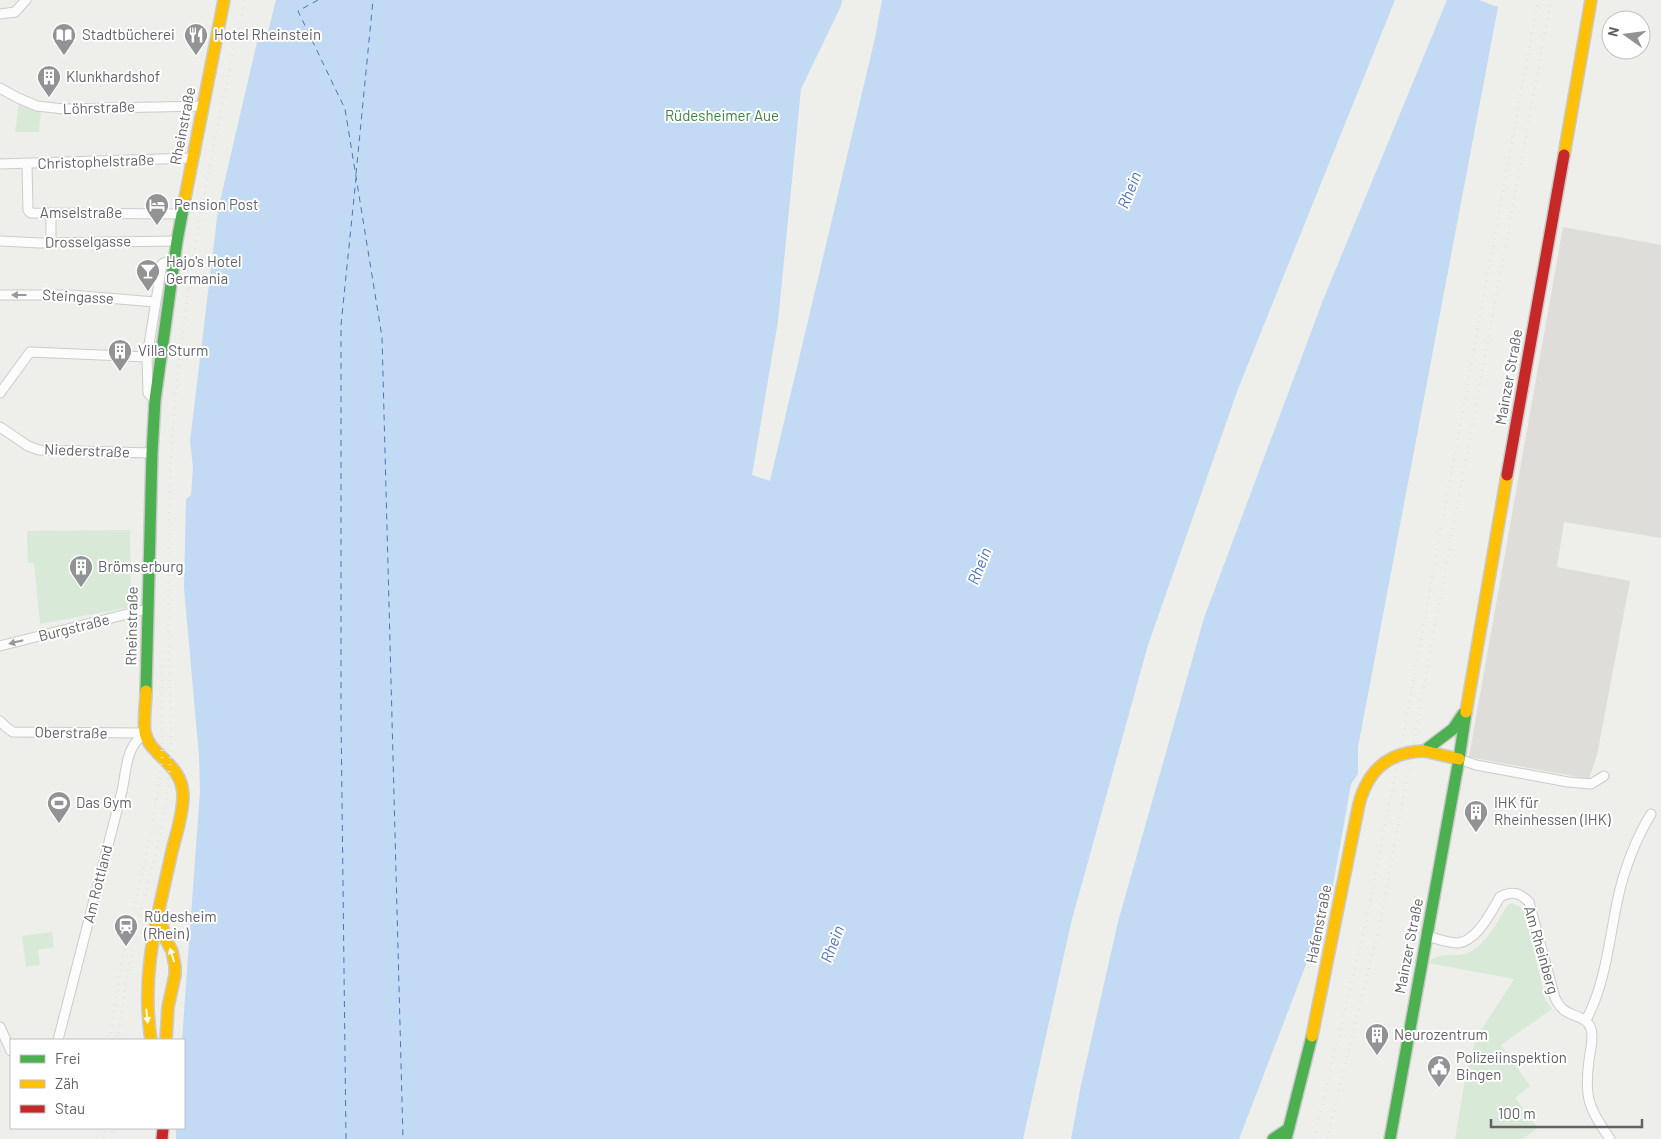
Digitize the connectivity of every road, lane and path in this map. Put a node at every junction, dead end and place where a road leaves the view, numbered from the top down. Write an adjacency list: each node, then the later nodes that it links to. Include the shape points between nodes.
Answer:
1 (14, 0): 5 (street)
2 (26, 0): 5 (street)
3 (224, 0): 8 (main road, Rheinstraße)
4 (1591, 0): 27 (main road, Mainzer Straße)
5 (15, 12): 6 (street)
6 (0, 14)
7 (0, 88): 8 (street, Löhrstraße, via 37,106 55,109)
8 (202, 106): 9 (main road, Rheinstraße)
9 (192, 158): 11 (street, Christophelstraße); 13 (main road, Rheinstraße)
10 (0, 164): 11 (street, Christophelstraße)
11 (27, 164): 12 (street, Amselstraße, via 28,210 31,213)
12 (51, 213): 13 (street, Amselstraße); 16 (street)
13 (182, 214): 15 (main road, Rheinstraße)
14 (0, 241): 16 (street, Drosselgasse)
15 (177, 241): 16 (street, Drosselgasse); 17 (main road, Rheinstraße)
16 (51, 242)
17 (174, 258): 19 (street, Rheinstraße, via 162,264); 22 (main road, Rheinstraße)
18 (0, 295): 19 (street, Steingasse, one-way to 18, via 71,295)
19 (155, 302): 20 (street, Rheinstraße)
20 (147, 357): 21 (street, via 30,352); 22 (street, Rheinstraße, via 148,393)
21 (0, 393)
22 (156, 400): 24 (main road, Rheinstraße)
23 (0, 427): 24 (street, Niederstraße, via 39,450)
24 (152, 453): 25 (main road, Rheinstraße)
25 (147, 610): 26 (street, Burgstraße, one-way to 26); 29 (main road, Rheinstraße)
26 (0, 646)
27 (1466, 711): 30 (main road, via 1453,729); 31 (main road, Mainzer Straße)
28 (0, 721): 29 (street, Oberstraße, via 13,732)
29 (145, 733): 34 (main road, via 151,745 178,776 182,787 180,815); 38 (street, Am Rottland, via 129,752 122,791)
30 (1424, 752): 31 (main road, Hafenstraße); 42 (main road, Hafenstraße, bridge, via 1414,751 1386,761 1374,770 1365,784 1312,1036)
31 (1459, 759): 32 (street, via 1568,782 1591,784); 35 (main road, Mainzer Straße)
32 (1604, 776)
33 (1651, 814): 36 (street, via 1638,834 1618,896 1597,996)
34 (160, 908): 39 (main road, one-way to 39, via 154,927 147,980 147,1017); 40 (main road, one-way to 34, via 175,966 162,928)
35 (1426, 936): 36 (street, Am Rheinberg, via 1452,942 1466,941 1480,927 1500,897 1511,892 1523,896 1528,902 1554,998 1566,1012); 44 (main road, Mainzer Straße)
36 (1586, 1020): 45 (street, via 1592,1031 1588,1099)
37 (0, 1027): 41 (street)
38 (58, 1039)
39 (152, 1039)
40 (166, 1039)
41 (10, 1049)
42 (1287, 1134): 43 (main road)
43 (1273, 1139)
44 (1390, 1139)
45 (1610, 1139)

